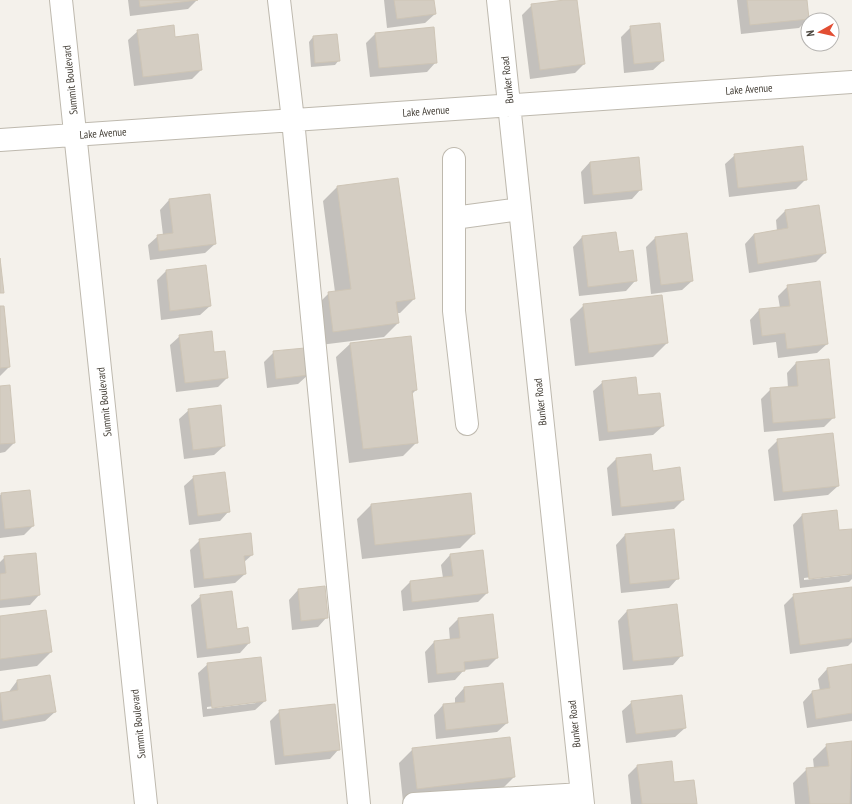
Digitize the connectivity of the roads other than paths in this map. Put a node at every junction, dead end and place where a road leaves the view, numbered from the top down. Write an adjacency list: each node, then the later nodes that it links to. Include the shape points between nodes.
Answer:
1 (62, 0): 7 (street, Summit Boulevard)
2 (279, 0): 6 (street)
3 (498, 0): 5 (street, Bunker Road)
4 (852, 82): 5 (street, Lake Avenue)
5 (509, 105): 6 (street, Lake Avenue); 10 (street, Bunker Road)
6 (293, 120): 7 (street, Lake Avenue); 15 (street)
7 (76, 135): 8 (street, Lake Avenue); 14 (street, Summit Boulevard)
8 (0, 140)
9 (454, 159): 11 (street)
10 (520, 209): 11 (street); 13 (street, Bunker Road)
11 (454, 218): 12 (street, via 454,311)
12 (467, 424)
13 (582, 799): 16 (street)
14 (146, 804)
15 (360, 804)
16 (414, 804)

